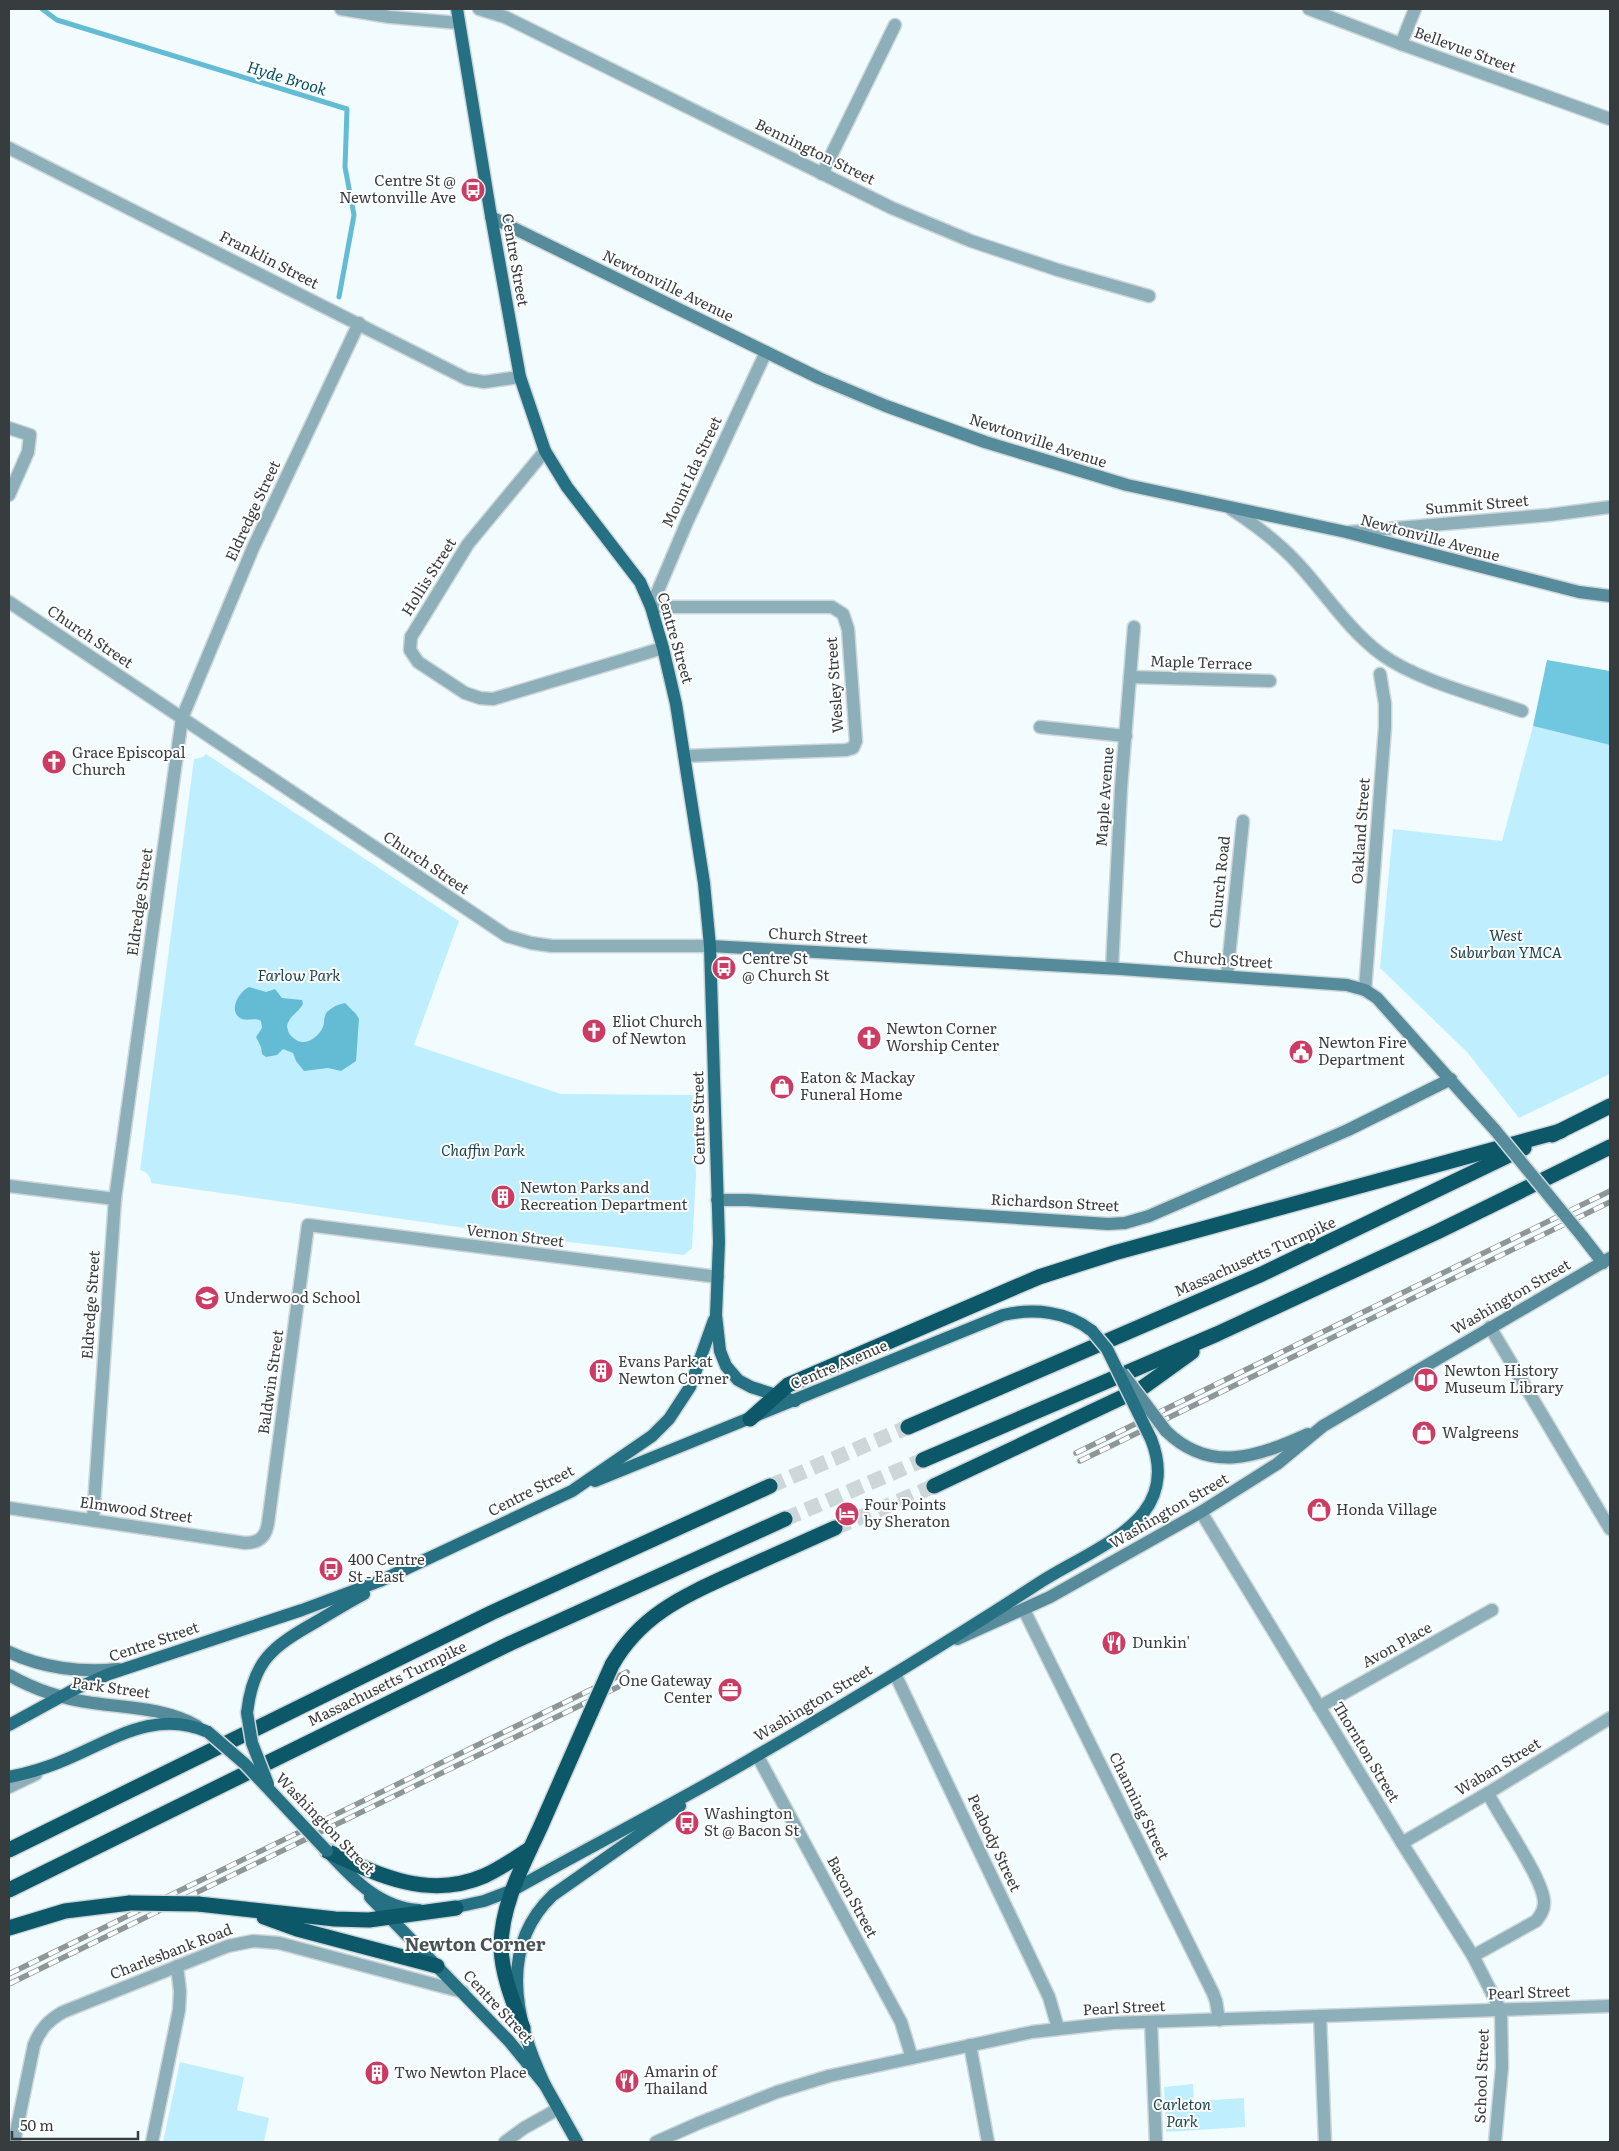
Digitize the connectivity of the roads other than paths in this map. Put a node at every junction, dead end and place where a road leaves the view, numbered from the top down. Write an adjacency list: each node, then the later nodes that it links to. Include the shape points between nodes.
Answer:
1 (341, 9): 6 (street)
2 (457, 9): 6 (main road, Centre Street)
3 (479, 9): 11 (street, Bennington Street, via 505,17)
4 (1310, 9): 8 (street, Bellevue Street)
5 (1415, 9): 8 (street)
6 (459, 23): 12 (main road, Centre Street)
7 (896, 25): 11 (street)
8 (1401, 44): 9 (street, Bellevue Street)
9 (1610, 119)
10 (9, 148): 14 (street, Franklin Street)
11 (822, 174): 13 (street, Bennington Street, via 971,241)
12 (491, 216): 15 (main road, Newtonville Avenue); 16 (main road, Centre Street)
13 (1148, 296)
14 (359, 323): 16 (street, Franklin Street, via 467,379 484,382); 32 (street, Eldredge Street, via 253,548)
15 (766, 352): 21 (main road, Newtonville Avenue, via 886,406 993,445 1118,482); 25 (street, Mount Ida Street)
16 (520, 377): 18 (main road, Centre Street)
17 (9, 428): 19 (street, via 30,435 28,452)
18 (545, 451): 25 (main road, Centre Street, via 567,487 640,582); 27 (street, Hollis Street, via 468,544 411,636 410,650 418,662 465,693 493,699)
19 (9, 495)
20 (1610, 507): 22 (street, Summit Street)
21 (1231, 509): 22 (main road, Newtonville Avenue); 31 (street, via 1281,546 1357,632 1381,654 1416,674)
22 (1346, 532): 23 (main road, Newtonville Avenue, via 1543,584)
23 (1610, 596)
24 (9, 602): 32 (street, Church Street)
25 (650, 607): 27 (main road, Centre Street); 35 (street, Wesley Street, via 832,608 843,614 848,629 856,741 853,748)
26 (1134, 628): 29 (street, Maple Avenue)
27 (663, 648): 35 (main road, Centre Street)
28 (1380, 674): 40 (street, Oakland Street, via 1385,727)
29 (1130, 677): 30 (street, Maple Terrace); 34 (street, Maple Avenue)
30 (1270, 681)
31 (1522, 711)
32 (182, 718): 37 (street, Church Street, via 507,936 552,946); 47 (street, Eldredge Street)
33 (1040, 727): 34 (street)
34 (1126, 736): 38 (street, Maple Avenue)
35 (684, 756): 37 (main road, Centre Street, via 704,883)
36 (1242, 821): 39 (street, Church Road)
37 (710, 946): 38 (main road, Church Street); 48 (main road, Centre Street)
38 (1112, 968): 39 (main road, Church Street)
39 (1227, 976): 40 (main road, Church Street, via 1347,985)
40 (1365, 990): 41 (main road, Church Street, via 1378,998)
41 (1451, 1079): 44 (main road, Church Street, bridge); 48 (main road, Richardson Street, via 1348,1130 1149,1216 1125,1223)
42 (1610, 1106): 43 (highway, Massachusetts Turnpike)
43 (1561, 1131): 44 (highway); 60 (highway, Massachusetts Turnpike, via 1262,1274)
44 (1508, 1146): 50 (main road, Church Street, bridge, via 1582,1236); 56 (highway, via 1050,1273 788,1385)
45 (1610, 1147): 54 (highway)
46 (9, 1186): 47 (street)
47 (115, 1199): 67 (street, Eldredge Street)
48 (717, 1200): 51 (main road, Centre Street)
49 (308, 1224): 51 (street, Vernon Street); 71 (street, Baldwin Street)
50 (1606, 1260): 53 (main road, Washington Street)
51 (718, 1277): 52 (main road, Centre Street)
52 (716, 1315): 56 (main road, Centre Street, via 720,1351 728,1370 747,1385); 64 (main road, Centre Street, via 690,1387 669,1419 652,1436)
53 (1490, 1327): 59 (main road, Washington Street); 70 (street)
54 (1217, 1334): 61 (highway); 63 (highway, via 1142,1388)
55 (1110, 1356): 57 (main road, Centre Avenue, bridge, via 1092,1331 1076,1321 1048,1312 1012,1313 965,1329); 59 (main road, Centre Avenue, bridge, via 1166,1431 1199,1454 1219,1458 1241,1456 1272,1448); 75 (main road, Centre Avenue, bridge, via 1151,1439 1158,1461 1158,1480 1152,1500 1137,1520 1120,1534)
56 (776, 1395): 57 (main road, Centre Street); 58 (highway)
57 (795, 1401): 58 (main road, Centre Avenue)
58 (750, 1419): 64 (main road, Centre Avenue)
59 (1323, 1426): 66 (main road, Washington Street, via 1277,1464)
60 (908, 1427)
61 (923, 1460)
62 (770, 1486): 94 (highway, Massachusetts Turnpike, via 490,1613)
63 (934, 1486)
64 (572, 1491): 72 (main road, Centre Street)
65 (9, 1508): 67 (street, Elmwood Street)
66 (1200, 1512): 73 (main road, Washington Street); 81 (street, Thornton Street)
67 (93, 1520): 71 (street, Elmwood Street, via 246,1543)
68 (785, 1520): 97 (highway, Massachusetts Turnpike, via 511,1643)
69 (835, 1528): 93 (highway, bridge, via 676,1601 637,1632 612,1665)
70 (1610, 1529)
71 (263, 1536)
72 (401, 1572): 77 (main road, Centre Street, via 302,1610); 90 (main road, Centre Street, bridge, via 276,1646 258,1671 247,1713 252,1743)
73 (1024, 1610): 75 (main road, Washington Street); 110 (street, Channing Street, via 1213,1993)
74 (1492, 1610): 81 (street, Avon Place)
75 (939, 1648): 78 (main road, Washington Street)
76 (9, 1652): 77 (main road, Park Street, via 30,1661 60,1667)
77 (123, 1669): 80 (main road, Centre Street)
78 (895, 1674): 85 (main road, Washington Street); 113 (street, Peabody Street, via 1049,1997)
79 (9, 1675): 80 (main road, Park Street)
80 (61, 1697): 83 (main road, Centre Street); 84 (main road, Park Street, via 168,1713)
81 (1319, 1707): 92 (street, Thornton Street)
82 (1610, 1718): 91 (street, Waban Street)
83 (9, 1725)
84 (208, 1732): 86 (main road, Washington Street, via 180,1724 151,1724); 90 (main road, Washington Street, bridge, via 236,1755)
85 (757, 1755): 87 (main road, Washington Street); 115 (street, Bacon Street, via 901,2022)
86 (65, 1760): 88 (main road, Washington Street); 89 (street)
87 (731, 1771): 98 (main road, Washington Street); 112 (main road, Washington Street, via 540,1908 528,1930 518,1966 517,1994)
88 (9, 1777)
89 (9, 1787)
90 (270, 1791): 95 (main road, Washington Street, bridge)
91 (1488, 1793): 92 (street, Waban Street); 103 (street, via 1533,1871 1544,1905 1536,1921)
92 (1402, 1843): 103 (street, Thornton Street)
93 (530, 1849): 95 (highway, via 475,1879 428,1886 386,1878); 98 (highway)
94 (9, 1850)
95 (327, 1851): 96 (main road, Washington Street)
96 (358, 1884): 99 (main road, Washington Street, via 404,1908); 101 (main road, Centre Street)
97 (9, 1890)
98 (513, 1890): 99 (main road, Washington Street, via 484,1902); 112 (highway, via 503,1921 502,1956 508,1987)
99 (456, 1908): 101 (highway)
100 (239, 1909): 101 (highway, via 335,1919); 102 (highway, bridge, via 198,1904 130,1903 65,1911); 105 (highway, via 297,1929)
101 (390, 1918): 105 (main road, Centre Street)
102 (9, 1928)
103 (1473, 1956): 108 (street, Thornton Street)
104 (177, 1966): 106 (street, Charlesbank Road, via 236,1943 261,1941 288,1945); 118 (street, Charlesbank Road, via 64,2012 44,2026 32,2052); 119 (street, via 179,2010)
105 (437, 1966): 106 (main road, Centre Street)
106 (462, 1992): 116 (main road, Centre Street, via 500,2030)
107 (1610, 2006): 108 (street, Pearl Street)
108 (1501, 2011): 109 (street, Pearl Street); 126 (street, School Street, via 1502,2067)
109 (1320, 2016): 110 (street, Pearl Street); 125 (street)
110 (1219, 2020): 111 (street, Pearl Street)
111 (1151, 2022): 113 (street, Pearl Street); 124 (street)
112 (523, 2028): 116 (main road, Washington Street)
113 (1058, 2028): 114 (street, Pearl Street)
114 (970, 2045): 115 (street, Pearl Street); 123 (street)
115 (912, 2058): 122 (street, Pearl Street, via 829,2076 777,2092)
116 (545, 2085): 117 (main road, Centre Street)
117 (558, 2109): 120 (street); 121 (main road, Centre Street)
118 (14, 2142)
119 (152, 2142)
120 (505, 2142)
121 (577, 2142)
122 (656, 2142)
123 (988, 2142)
124 (1156, 2142)
125 (1325, 2142)
126 (1496, 2142)

